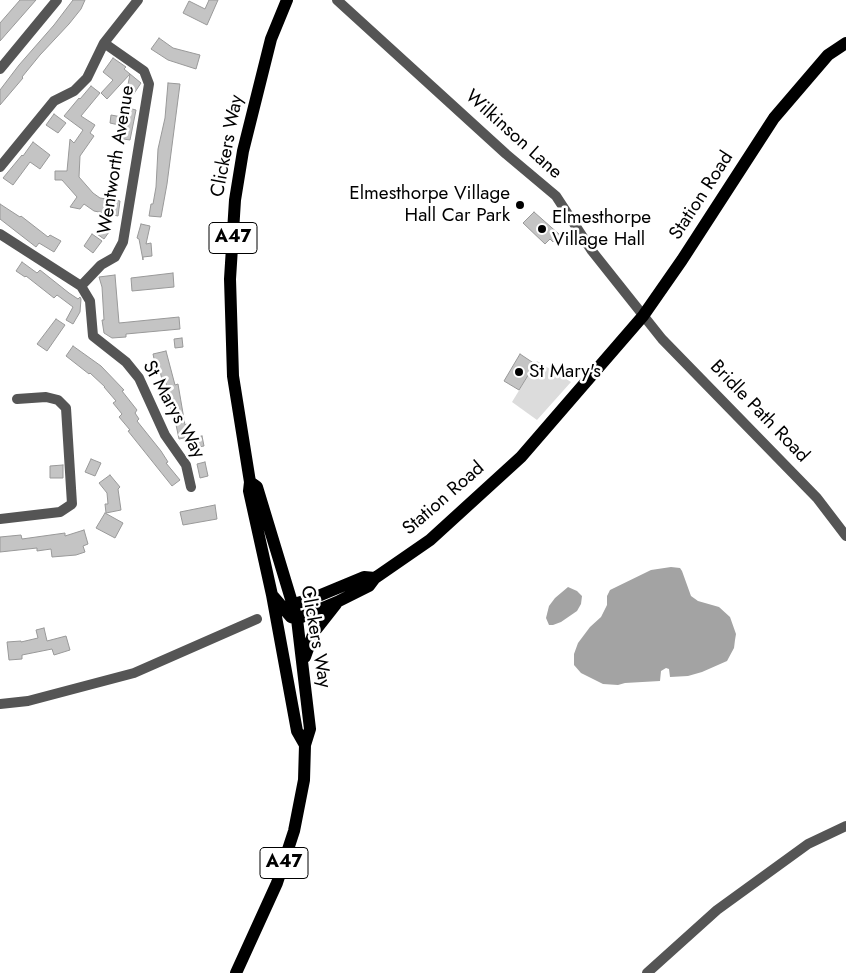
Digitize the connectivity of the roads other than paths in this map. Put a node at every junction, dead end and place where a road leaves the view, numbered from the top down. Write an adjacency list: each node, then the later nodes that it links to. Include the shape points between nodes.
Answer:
1 (57, 0): 7 (street)
2 (138, 0): 5 (street)
3 (287, 0): 13 (main road, Clickers Way / A47, via 271,39 252,111 234,210 230,279 233,376)
4 (337, 0): 11 (street, Wilkinson Lane, via 556,196 592,251)
5 (104, 42): 8 (street, via 87,78 74,91 54,101); 10 (street, Wentworth Avenue, via 144,71 149,84 123,242 115,257 101,265)
6 (846, 44): 11 (main road, Station Road, via 828,55 774,118)
7 (0, 69)
8 (0, 167)
9 (0, 234): 10 (street)
10 (81, 286): 14 (street, St Marys Way, via 90,301 93,336 126,362 139,378 165,435 186,465)
11 (643, 316): 16 (street, Bridle Path Road, via 817,498); 17 (main road, Station Road, via 521,458 430,540)
12 (17, 399): 15 (street, via 46,397 58,400 66,408 72,504 60,512)
13 (250, 482): 18 (main road, Clickers Way / A47, via 249,491); 20 (main road, Clickers Way / A47, via 256,487)
14 (191, 487)
15 (0, 519)
16 (846, 536)
17 (375, 578): 19 (main road, Station Road, via 369,586); 20 (main road, Station Road, via 364,577 312,599)
18 (272, 595): 20 (main road); 22 (main road, Clickers Way / A47)
19 (337, 602): 20 (main road, Station Road); 23 (main road, via 314,632)
20 (293, 612): 22 (main road); 23 (main road, Clickers Way / A47)
21 (257, 619): 24 (street, via 134,673 28,701)
22 (282, 649): 25 (main road, Clickers Way / A47, via 297,731)
23 (303, 662): 25 (main road, Clickers Way / A47, via 310,729)
24 (0, 704)
25 (306, 745): 27 (main road, Clickers Way / A47, via 304,780 294,831 277,883)
26 (846, 826): 28 (street, via 808,844 717,910)
27 (236, 973)
28 (648, 973)

